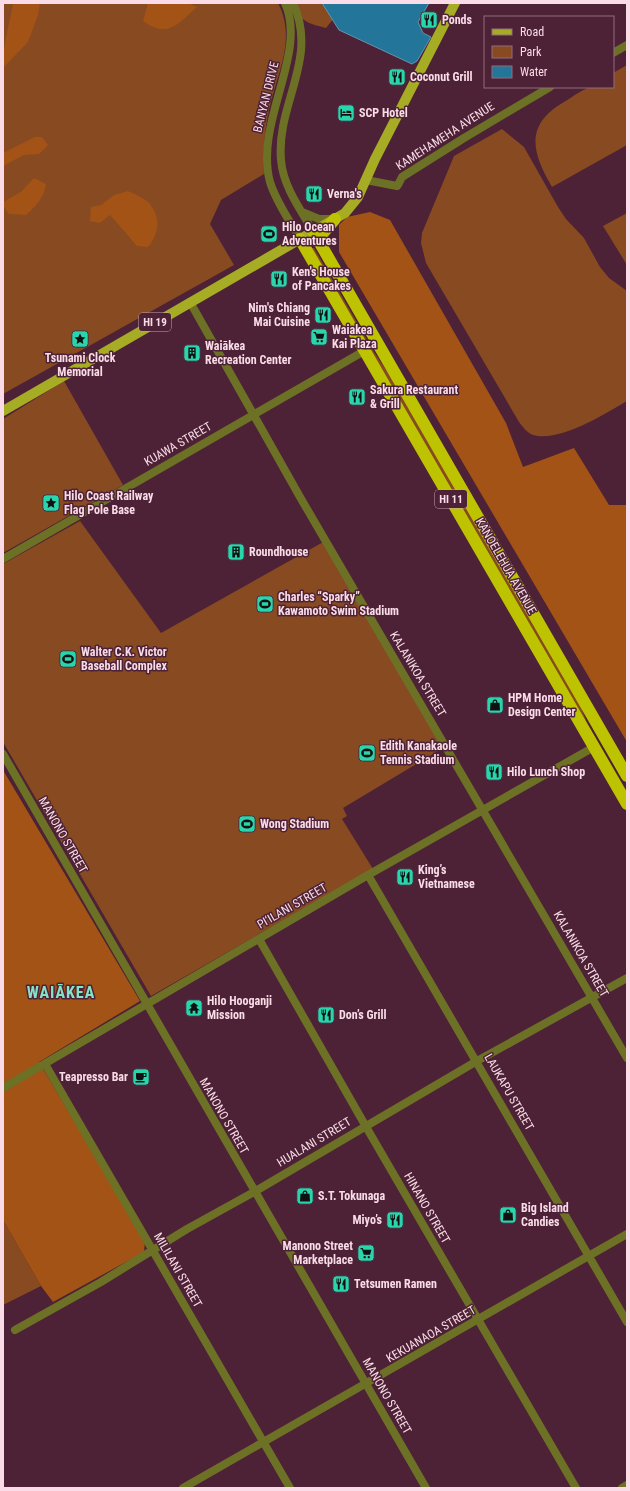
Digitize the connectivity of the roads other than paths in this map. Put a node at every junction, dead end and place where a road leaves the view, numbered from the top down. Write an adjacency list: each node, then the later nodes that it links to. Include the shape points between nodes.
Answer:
1 (285, 3): 11 (street, BANYAN DRIVE, via 290,18 289,53 268,132 268,161 272,186)
2 (294, 3): 8 (street, BANYAN DRIVE, via 302,29 302,54 283,126 281,152 284,179)
3 (455, 3): 7 (main road)
4 (627, 45): 5 (street)
5 (614, 52)
6 (548, 88): 7 (street, KAMEHAMEHA AVENUE, via 402,177 397,186)
7 (365, 182): 9 (main road, HI 19, via 352,205)
8 (302, 212): 9 (street, via 319,219); 10 (street, BANYAN DRIVE)
9 (335, 219): 10 (main road, HI 19); 12 (highway, via 322,234)
10 (313, 232): 11 (main road, HI 19); 12 (highway, KANOELEHUA AVENUE / HI 11)
11 (300, 239): 13 (main road, HI 19); 14 (highway, KANOELEHUA AVENUE / HI 11)
12 (323, 249): 20 (highway, KANOELEHUA AVENUE / HI 11)
13 (190, 302): 15 (main road, HI 19); 18 (street, KALANIKOA STREET)
14 (366, 350): 18 (street, KUAWA STREET); 21 (highway, KANOELEHUA AVENUE / HI 11)
15 (37, 390): 16 (main road, HI 19); 17 (main road, HI 19)
16 (3, 407)
17 (3, 411)
18 (255, 414): 19 (street, KUAWA STREET); 26 (street, KALANIKOA STREET, via 300,496)
19 (3, 559)
20 (590, 712): 21 (highway, via 595,737); 23 (highway, KANOELEHUA AVENUE / HI 11)
21 (594, 747): 23 (highway); 25 (highway, KANOELEHUA AVENUE / HI 11); 26 (street, PI‘ILANI STREET)
22 (3, 754): 31 (street, MANONO STREET)
23 (616, 756): 24 (highway, KANOELEHUA AVENUE / HI 11)
24 (627, 776)
25 (627, 804)
26 (484, 810): 27 (street, PI‘ILANI STREET); 30 (street, KALANIKOA STREET)
27 (368, 875): 28 (street, PI‘ILANI STREET); 33 (street, LAUKAPU STREET)
28 (260, 939): 31 (street, PI‘ILANI STREET); 36 (street, HINANO STREET)
29 (627, 978): 30 (street, HUALANI STREET)
30 (593, 998): 32 (street, KALANIKOA STREET); 33 (street, HUALANI STREET)
31 (147, 1005): 34 (street, PI‘ILANI STREET); 37 (street, MANONO STREET)
32 (627, 1058)
33 (477, 1061): 36 (street, HUALANI STREET); 40 (street, LAUKAPU STREET)
34 (45, 1064): 35 (street, PI‘ILANI STREET); 39 (street, MILILANI STREET)
35 (3, 1088)
36 (365, 1125): 37 (street, HUALANI STREET); 41 (street, HINANO STREET)
37 (254, 1192): 39 (street, HUALANI STREET); 44 (street, MANONO STREET)
38 (627, 1234): 40 (street, KEKUANAOA STREET)
39 (153, 1250): 43 (street, HUALANI STREET); 45 (street, MILILANI STREET)
40 (589, 1256): 41 (street, KEKUANAOA STREET); 42 (street, LAUKAPU STREET)
41 (479, 1320): 44 (street, KEKUANAOA STREET); 50 (street, HINANO STREET)
42 (627, 1322)
43 (15, 1330)
44 (366, 1384): 45 (street, KEKUANAOA STREET); 49 (street, MANONO STREET)
45 (264, 1442): 47 (street, KEKUANAOA STREET); 48 (street, MILILANI STREET)
46 (627, 1485): 51 (street)
47 (183, 1488)
48 (290, 1488)
49 (426, 1488)
50 (576, 1488)
51 (622, 1488)

